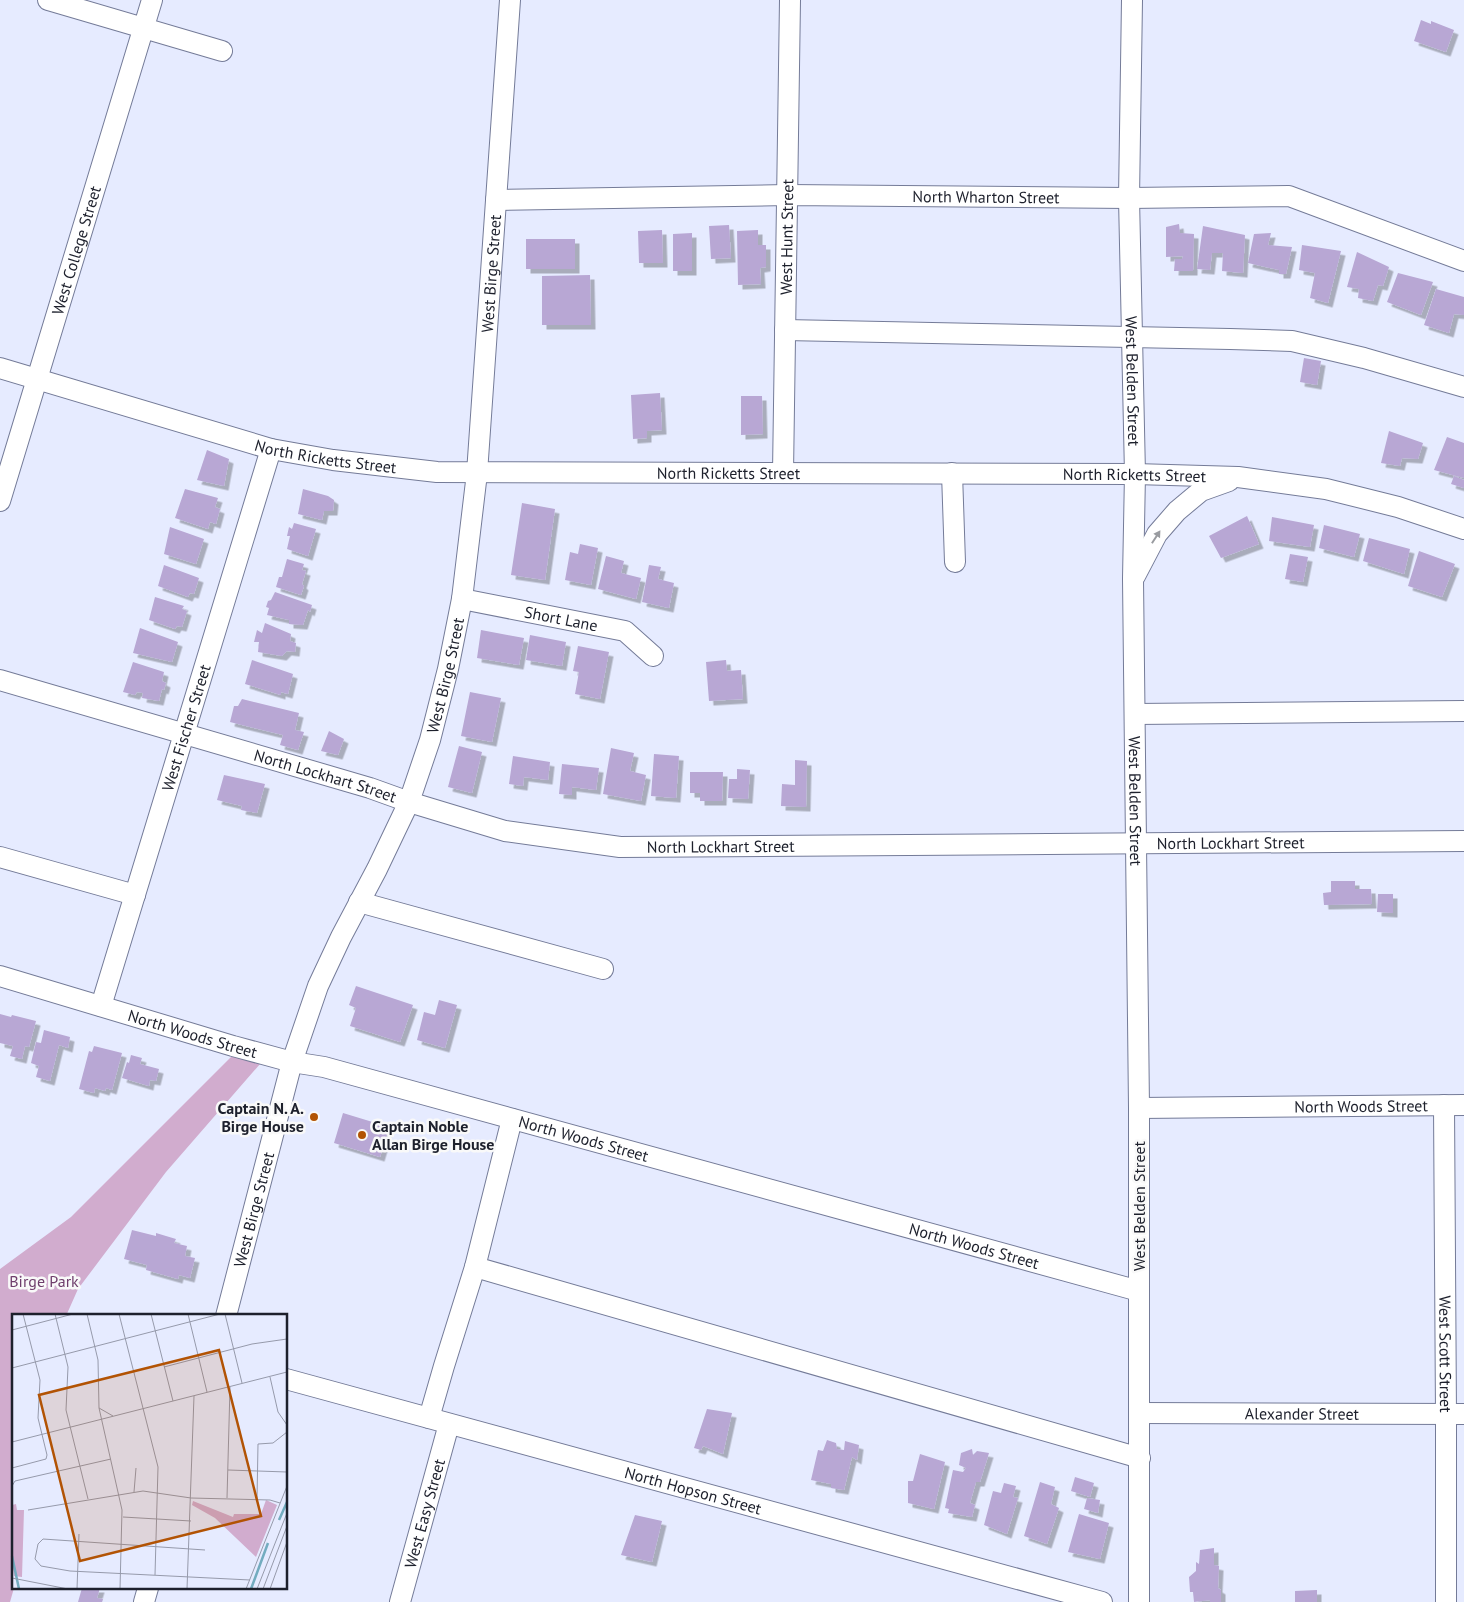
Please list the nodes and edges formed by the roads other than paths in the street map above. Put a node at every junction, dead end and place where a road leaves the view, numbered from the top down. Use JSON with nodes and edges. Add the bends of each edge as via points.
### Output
{"nodes":[{"id":1,"x":48,"y":0,"type":"edge"},
{"id":2,"x":152,"y":0,"type":"edge"},
{"id":3,"x":510,"y":0,"type":"edge"},
{"id":4,"x":790,"y":0,"type":"edge"},
{"id":5,"x":1132,"y":0,"type":"edge"},
{"id":6,"x":144,"y":28,"type":"junction"},
{"id":7,"x":222,"y":51,"type":"dead end"},
{"id":8,"x":787,"y":195,"type":"junction"},
{"id":9,"x":1129,"y":198,"type":"junction"},
{"id":10,"x":496,"y":200,"type":"junction"},
{"id":11,"x":1464,"y":261,"type":"edge"},
{"id":12,"x":785,"y":330,"type":"junction"},
{"id":13,"x":1132,"y":337,"type":"junction"},
{"id":14,"x":0,"y":368,"type":"edge"},
{"id":15,"x":36,"y":379,"type":"junction"},
{"id":16,"x":1464,"y":387,"type":"edge"},
{"id":17,"x":271,"y":448,"type":"junction"},
{"id":18,"x":783,"y":473,"type":"junction"},
{"id":19,"x":477,"y":474,"type":"junction"},
{"id":20,"x":952,"y":474,"type":"junction"},
{"id":21,"x":1134,"y":474,"type":"junction"},
{"id":22,"x":1238,"y":477,"type":"junction"},
{"id":23,"x":0,"y":501,"type":"edge"},
{"id":24,"x":1464,"y":529,"type":"edge"},
{"id":25,"x":954,"y":562,"type":"dead end"},
{"id":26,"x":1132,"y":580,"type":"junction"},
{"id":27,"x":462,"y":599,"type":"junction"},
{"id":28,"x":653,"y":656,"type":"dead end"},
{"id":29,"x":0,"y":680,"type":"edge"},
{"id":30,"x":1464,"y":711,"type":"edge"},
{"id":31,"x":1134,"y":714,"type":"junction"},
{"id":32,"x":185,"y":734,"type":"junction"},
{"id":33,"x":409,"y":802,"type":"junction"},
{"id":34,"x":1464,"y":841,"type":"edge"},
{"id":35,"x":1136,"y":842,"type":"junction"},
{"id":36,"x":0,"y":857,"type":"edge"},
{"id":37,"x":135,"y":895,"type":"junction"},
{"id":38,"x":359,"y":902,"type":"junction"},
{"id":39,"x":602,"y":969,"type":"dead end"},
{"id":40,"x":0,"y":976,"type":"edge"},
{"id":41,"x":101,"y":1006,"type":"junction"},
{"id":42,"x":292,"y":1062,"type":"junction"},
{"id":43,"x":1454,"y":1105,"type":"edge"},
{"id":44,"x":1140,"y":1108,"type":"junction"},
{"id":45,"x":512,"y":1118,"type":"junction"},
{"id":46,"x":475,"y":1267,"type":"junction"},
{"id":47,"x":1139,"y":1291,"type":"junction"},
{"id":48,"x":227,"y":1314,"type":"edge"},
{"id":49,"x":288,"y":1380,"type":"edge"},
{"id":50,"x":1140,"y":1413,"type":"junction"},
{"id":51,"x":1455,"y":1414,"type":"edge"},
{"id":52,"x":429,"y":1418,"type":"junction"},
{"id":53,"x":449,"y":1424,"type":"junction"},
{"id":54,"x":1140,"y":1458,"type":"junction"},
{"id":55,"x":400,"y":1602,"type":"edge"},
{"id":56,"x":1102,"y":1602,"type":"edge"},
{"id":57,"x":1139,"y":1602,"type":"edge"},
{"id":58,"x":1446,"y":1602,"type":"edge"}],
"edges":[{"from":1,"to":6,"type":"street"},
{"from":2,"to":6,"type":"street","name":"West College Street"},
{"from":3,"to":10,"type":"street","name":"West Birge Street"},
{"from":4,"to":8,"type":"street","name":"West Hunt Street"},
{"from":5,"to":9,"type":"street","name":"West Belden Street"},
{"from":6,"to":7,"type":"street"},
{"from":6,"to":15,"type":"street","name":"West College Street"},
{"from":8,"to":9,"type":"street","name":"North Wharton Street"},
{"from":8,"to":10,"type":"street","name":"North Wharton Street"},
{"from":8,"to":12,"type":"street","name":"West Hunt Street"},
{"from":9,"to":11,"type":"street","name":"North Wharton Street","via":[[1289,196]]},
{"from":9,"to":13,"type":"street","name":"West Belden Street"},
{"from":10,"to":19,"type":"street","name":"West Birge Street"},
{"from":12,"to":13,"type":"street"},
{"from":12,"to":18,"type":"street","name":"West Hunt Street"},
{"from":13,"to":16,"type":"street","via":[[1292,342],[1364,358]]},
{"from":13,"to":21,"type":"street","name":"West Belden Street"},
{"from":14,"to":15,"type":"street","name":"North Ricketts Street"},
{"from":15,"to":17,"type":"street","name":"North Ricketts Street"},
{"from":15,"to":23,"type":"street","name":"West College Street"},
{"from":17,"to":19,"type":"street","name":"North Ricketts Street","via":[[332,460]]},
{"from":17,"to":32,"type":"street","name":"West Fischer Street"},
{"from":18,"to":19,"type":"street","name":"North Ricketts Street"},
{"from":18,"to":20,"type":"street","name":"North Ricketts Street"},
{"from":19,"to":27,"type":"street","name":"West Birge Street"},
{"from":20,"to":21,"type":"street","name":"North Ricketts Street"},
{"from":20,"to":25,"type":"street"},
{"from":21,"to":22,"type":"street","name":"North Ricketts Street"},
{"from":21,"to":26,"type":"street","name":"West Belden Street"},
{"from":22,"to":24,"type":"street","name":"North Ricketts Street","via":[[1326,489],[1398,507]]},
{"from":26,"to":22,"type":"street","one_way":true,"via":[[1157,534],[1177,511],[1201,492]]},
{"from":26,"to":31,"type":"street","name":"West Belden Street"},
{"from":27,"to":28,"type":"street","name":"Short Lane","via":[[625,631]]},
{"from":27,"to":33,"type":"street","name":"West Birge Street","via":[[430,740]]},
{"from":29,"to":32,"type":"street","name":"North Lockhart Street"},
{"from":30,"to":31,"type":"street"},
{"from":31,"to":35,"type":"street","name":"West Belden Street"},
{"from":32,"to":33,"type":"street","name":"North Lockhart Street"},
{"from":32,"to":37,"type":"street","name":"West Fischer Street"},
{"from":33,"to":35,"type":"street","name":"North Lockhart Street","via":[[505,831],[620,847]]},
{"from":33,"to":38,"type":"street","name":"West Birge Street"},
{"from":34,"to":35,"type":"street","name":"North Lockhart Street"},
{"from":35,"to":44,"type":"street","name":"West Belden Street"},
{"from":36,"to":37,"type":"street"},
{"from":37,"to":41,"type":"street","name":"West Fischer Street"},
{"from":38,"to":39,"type":"street"},
{"from":38,"to":42,"type":"street","name":"West Birge Street","via":[[318,986]]},
{"from":40,"to":41,"type":"street","name":"North Woods Street"},
{"from":41,"to":42,"type":"street","name":"North Woods Street"},
{"from":42,"to":45,"type":"street","name":"North Woods Street","via":[[324,1067]]},
{"from":42,"to":48,"type":"street","name":"West Birge Street"},
{"from":43,"to":44,"type":"street","name":"North Woods Street"},
{"from":43,"to":51,"type":"street","name":"West Scott Street"},
{"from":44,"to":47,"type":"street","name":"West Belden Street"},
{"from":45,"to":46,"type":"street"},
{"from":45,"to":47,"type":"street","name":"North Woods Street"},
{"from":46,"to":52,"type":"street"},
{"from":46,"to":54,"type":"street"},
{"from":47,"to":50,"type":"street","name":"West Belden Street"},
{"from":49,"to":52,"type":"street","name":"North Hopson Street"},
{"from":50,"to":51,"type":"street","name":"Alexander Street"},
{"from":50,"to":54,"type":"street","name":"West Belden Street"},
{"from":51,"to":58,"type":"street","name":"West Scott Street"},
{"from":52,"to":53,"type":"street","name":"North Hopson Street"},
{"from":53,"to":55,"type":"street","name":"West Easy Street"},
{"from":53,"to":56,"type":"street","name":"North Hopson Street"},
{"from":54,"to":57,"type":"street","name":"West Belden Street"}]}
